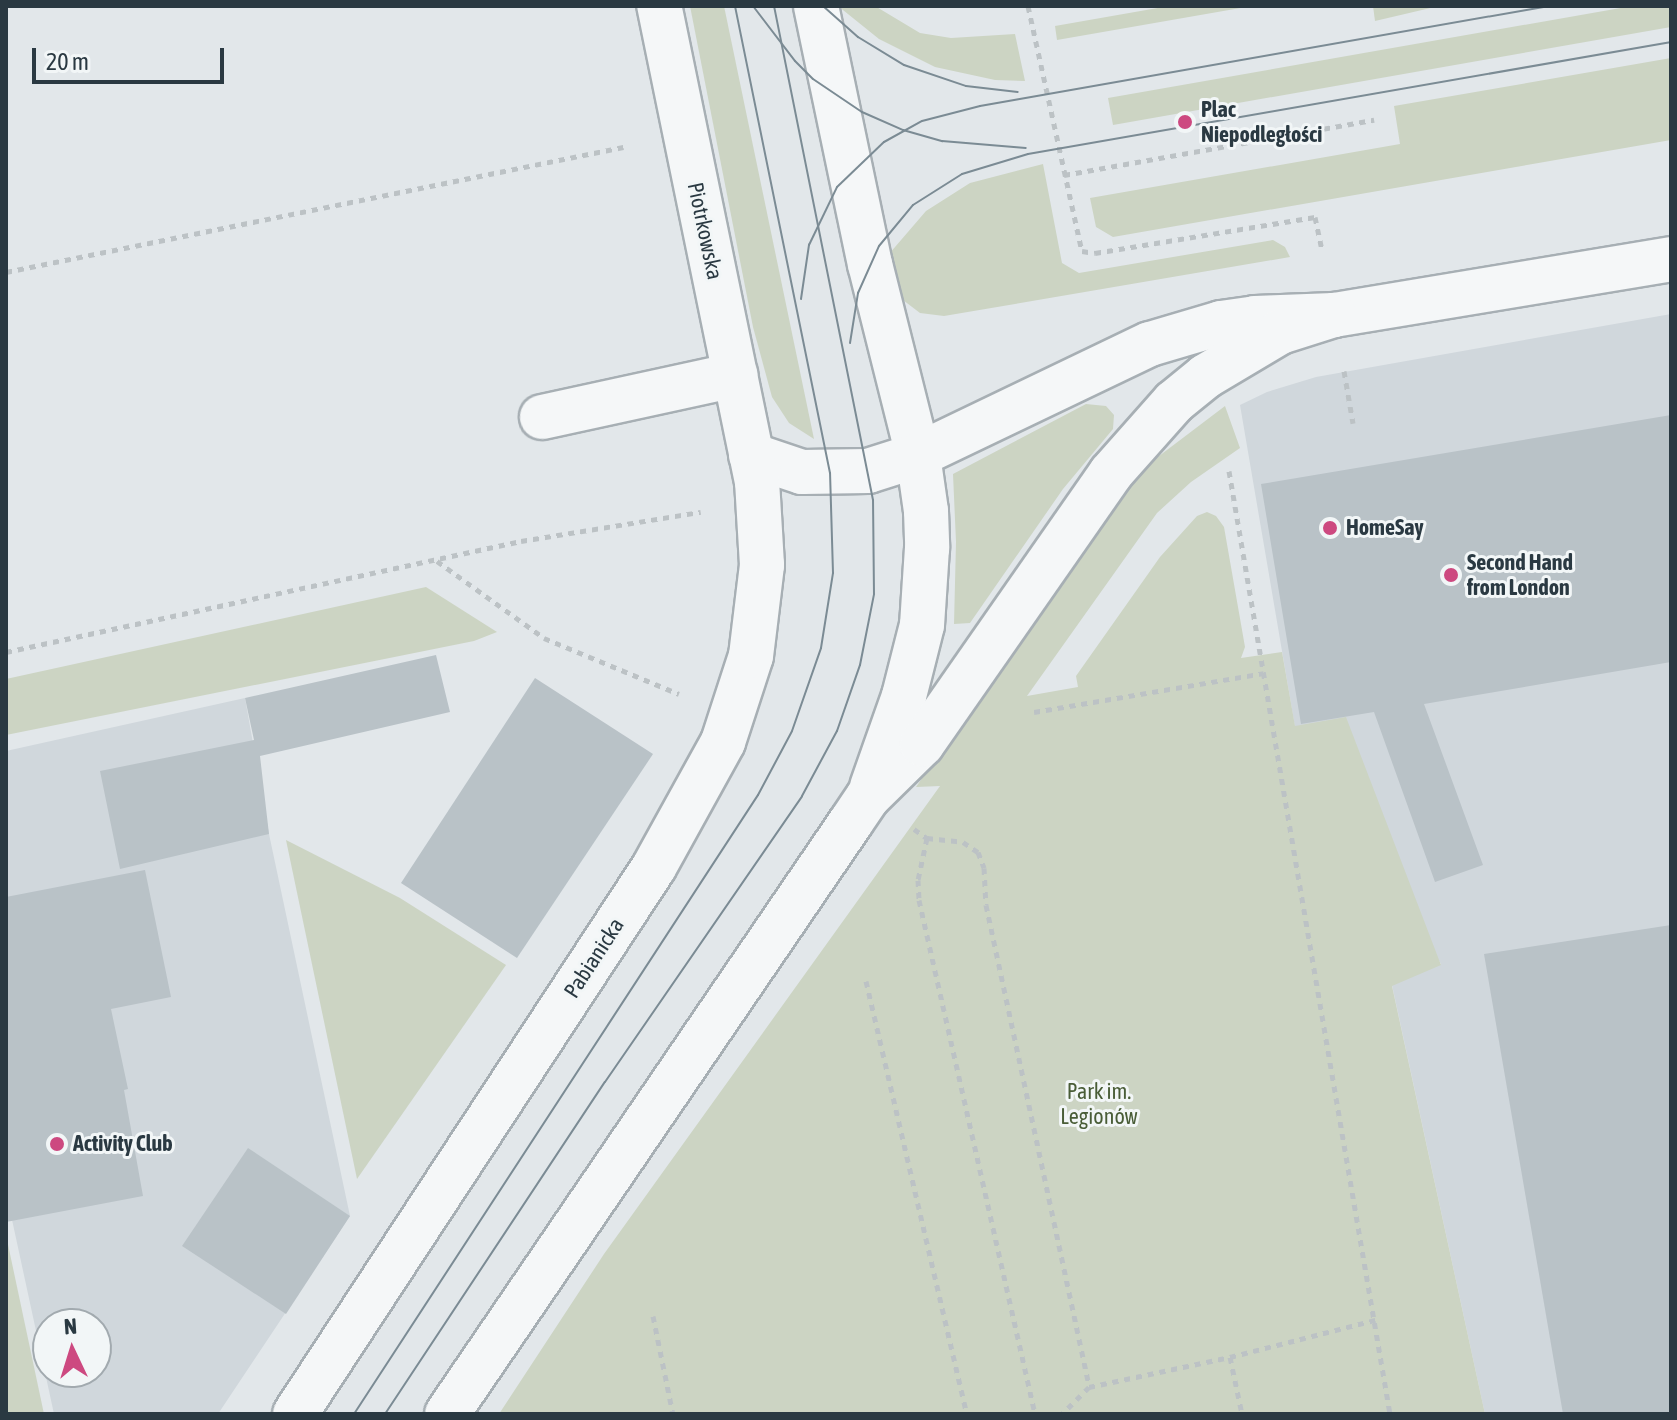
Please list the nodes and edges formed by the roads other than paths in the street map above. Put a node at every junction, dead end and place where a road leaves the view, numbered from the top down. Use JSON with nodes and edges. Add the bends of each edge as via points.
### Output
{"nodes":[{"id":1,"x":659,"y":6,"type":"edge"},
{"id":2,"x":816,"y":6,"type":"edge"},
{"id":3,"x":1671,"y":259,"type":"edge"},
{"id":4,"x":1334,"y":315,"type":"junction"},
{"id":5,"x":735,"y":375,"type":"junction"},
{"id":6,"x":542,"y":417,"type":"dead end"},
{"id":7,"x":751,"y":455,"type":"junction"},
{"id":8,"x":918,"y":455,"type":"junction"},
{"id":9,"x":868,"y":797,"type":"junction"},
{"id":10,"x":295,"y":1414,"type":"edge"},
{"id":11,"x":447,"y":1414,"type":"edge"}],
"edges":[{"from":1,"to":5,"type":"street","name":"Piotrkowska"},
{"from":2,"to":8,"type":"street","via":[[870,264]]},
{"from":3,"to":4,"type":"street"},
{"from":4,"to":8,"type":"street","via":[[1221,323],[1150,344]]},
{"from":4,"to":9,"type":"street","via":[[1259,342],[1174,402],[1111,473],[922,744]]},
{"from":5,"to":6,"type":"street"},
{"from":5,"to":7,"type":"street","name":"Piotrkowska"},
{"from":7,"to":8,"type":"street","via":[[802,472],[830,473],[868,471]]},
{"from":7,"to":10,"type":"street","name":"Pabianicka","via":[[761,523],[760,606],[740,696],[723,742],[654,867]]},
{"from":8,"to":9,"type":"street","via":[[927,548],[922,625],[904,696]]},
{"from":9,"to":11,"type":"street"}]}
